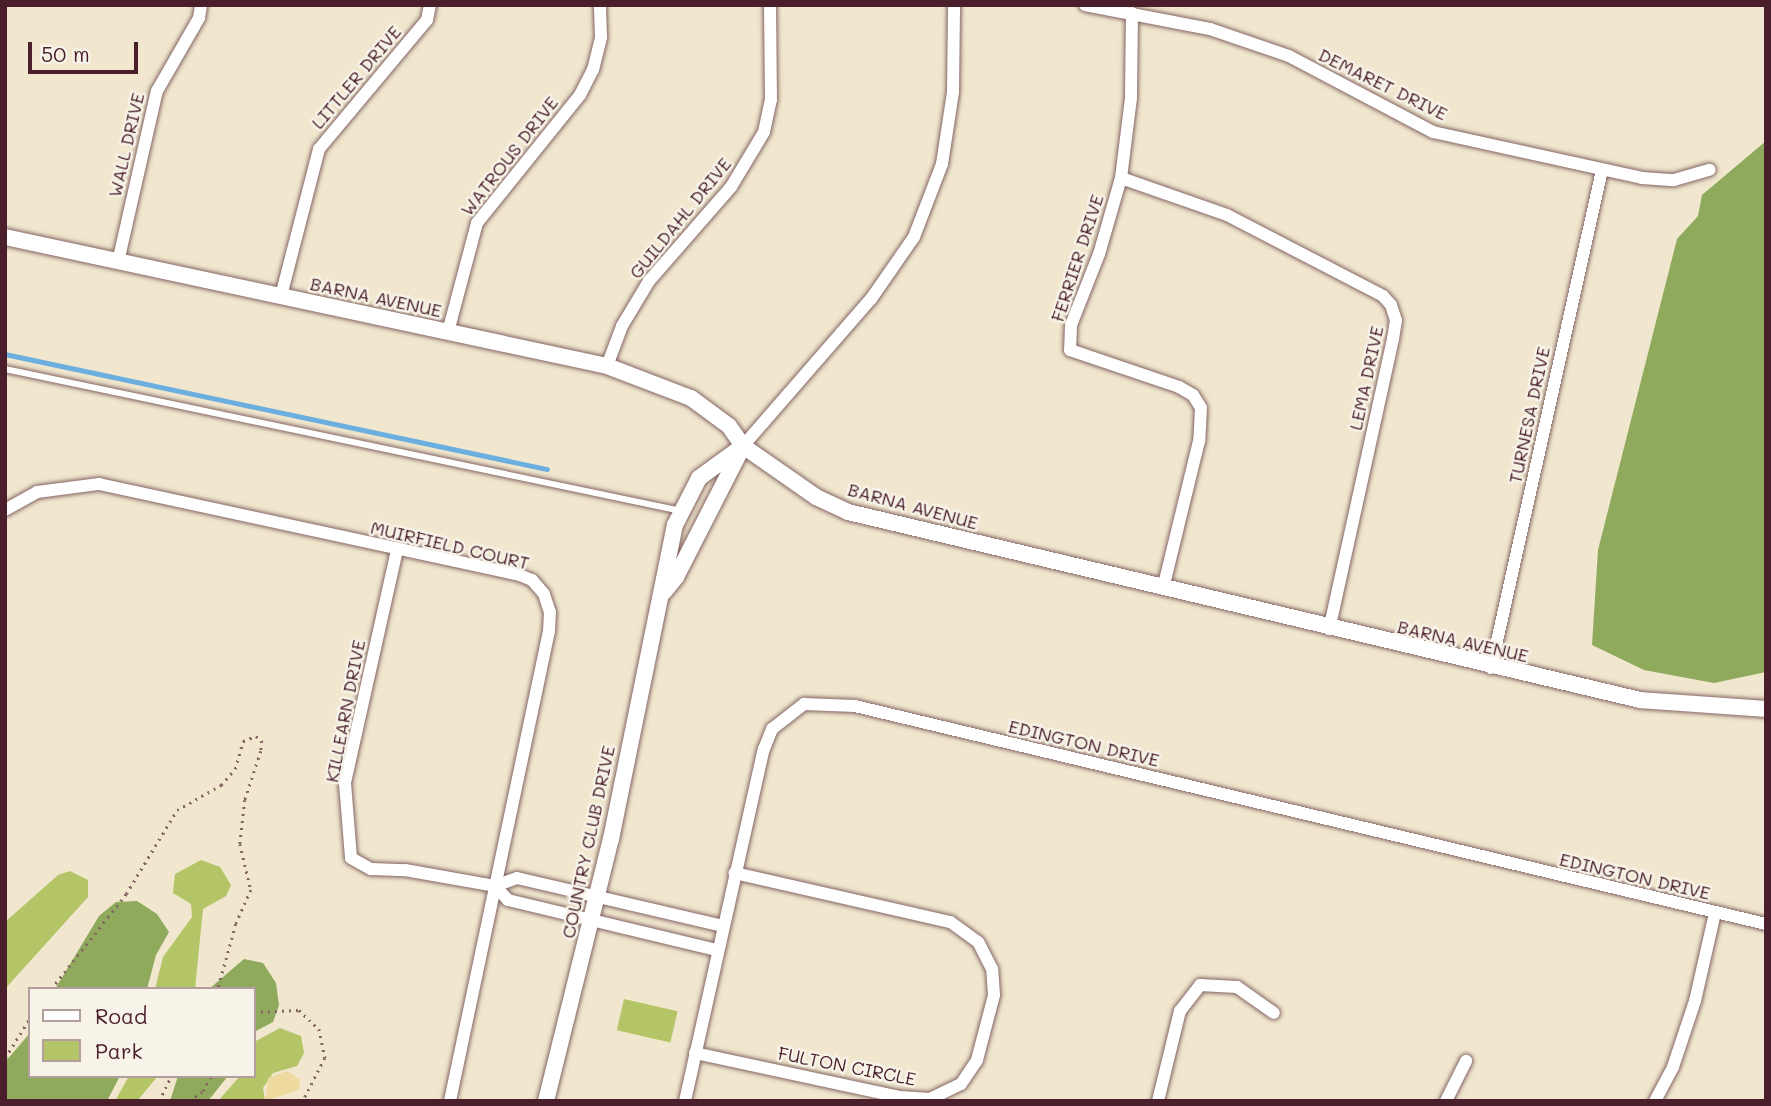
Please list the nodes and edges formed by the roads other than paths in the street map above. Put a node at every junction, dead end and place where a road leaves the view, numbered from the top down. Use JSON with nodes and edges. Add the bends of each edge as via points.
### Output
{"nodes":[{"id":1,"x":201,"y":5,"type":"edge"},
{"id":2,"x":430,"y":5,"type":"edge"},
{"id":3,"x":600,"y":5,"type":"edge"},
{"id":4,"x":770,"y":5,"type":"edge"},
{"id":5,"x":954,"y":5,"type":"edge"},
{"id":6,"x":1085,"y":5,"type":"edge"},
{"id":7,"x":1132,"y":13,"type":"junction"},
{"id":8,"x":1602,"y":170,"type":"junction"},
{"id":9,"x":1710,"y":170,"type":"dead end"},
{"id":10,"x":1121,"y":178,"type":"junction"},
{"id":11,"x":5,"y":237,"type":"edge"},
{"id":12,"x":118,"y":262,"type":"junction"},
{"id":13,"x":281,"y":296,"type":"junction"},
{"id":14,"x":447,"y":332,"type":"junction"},
{"id":15,"x":607,"y":366,"type":"junction"},
{"id":16,"x":5,"y":369,"type":"edge"},
{"id":17,"x":743,"y":446,"type":"junction"},
{"id":18,"x":5,"y":510,"type":"edge"},
{"id":19,"x":682,"y":511,"type":"junction"},
{"id":20,"x":397,"y":550,"type":"junction"},
{"id":21,"x":1163,"y":589,"type":"junction"},
{"id":22,"x":664,"y":592,"type":"junction"},
{"id":23,"x":1329,"y":629,"type":"junction"},
{"id":24,"x":1491,"y":668,"type":"junction"},
{"id":25,"x":1766,"y":709,"type":"edge"},
{"id":26,"x":735,"y":873,"type":"junction"},
{"id":27,"x":495,"y":886,"type":"junction"},
{"id":28,"x":590,"y":895,"type":"junction"},
{"id":29,"x":1715,"y":913,"type":"junction"},
{"id":30,"x":674,"y":915,"type":"junction"},
{"id":31,"x":592,"y":920,"type":"junction"},
{"id":32,"x":1766,"y":924,"type":"edge"},
{"id":33,"x":723,"y":926,"type":"junction"},
{"id":34,"x":668,"y":938,"type":"junction"},
{"id":35,"x":717,"y":950,"type":"junction"},
{"id":36,"x":1274,"y":1013,"type":"dead end"},
{"id":37,"x":695,"y":1053,"type":"junction"},
{"id":38,"x":1466,"y":1061,"type":"dead end"},
{"id":39,"x":450,"y":1101,"type":"edge"},
{"id":40,"x":546,"y":1101,"type":"edge"},
{"id":41,"x":685,"y":1101,"type":"edge"},
{"id":42,"x":1158,"y":1101,"type":"edge"},
{"id":43,"x":1446,"y":1101,"type":"edge"},
{"id":44,"x":1655,"y":1101,"type":"edge"}],
"edges":[{"from":1,"to":12,"type":"street","name":"WALL DRIVE","via":[[199,18],[156,91]]},
{"from":2,"to":13,"type":"street","name":"LITTLER DRIVE","via":[[427,20],[319,149]]},
{"from":3,"to":14,"type":"street","name":"WATROUS DRIVE","via":[[601,37],[593,70],[580,95],[477,223]]},
{"from":4,"to":15,"type":"street","name":"GUILDAHL DRIVE","via":[[771,100],[764,132],[731,187],[649,281],[622,326]]},
{"from":5,"to":17,"type":"street","name":"COUNTRY CLUB DRIVE","via":[[953,92],[942,164],[914,237],[871,299]]},
{"from":6,"to":7,"type":"street","name":"DEMARET DRIVE"},
{"from":7,"to":8,"type":"street","name":"DEMARET DRIVE","via":[[1210,29],[1289,56],[1433,132]]},
{"from":7,"to":10,"type":"street","name":"FERRIER DRIVE","via":[[1131,98]]},
{"from":8,"to":9,"type":"street","name":"DEMARET DRIVE","via":[[1674,180]]},
{"from":8,"to":24,"type":"street","name":"TURNESA DRIVE"},
{"from":10,"to":21,"type":"street","name":"FERRIER DRIVE","via":[[1071,325],[1070,350],[1179,387],[1193,395],[1201,408],[1199,441]]},
{"from":10,"to":23,"type":"street","name":"LEMA DRIVE","via":[[1227,215],[1383,296],[1391,305],[1396,320],[1393,339]]},
{"from":11,"to":12,"type":"street","name":"BARNA AVENUE"},
{"from":12,"to":13,"type":"street","name":"BARNA AVENUE"},
{"from":13,"to":14,"type":"street","name":"BARNA AVENUE"},
{"from":14,"to":15,"type":"street","name":"BARNA AVENUE"},
{"from":15,"to":17,"type":"street","name":"BARNA AVENUE","via":[[691,398],[729,426]]},
{"from":16,"to":19,"type":"lane"},
{"from":17,"to":19,"type":"street","name":"COUNTRY CLUB DRIVE","via":[[699,478]]},
{"from":17,"to":21,"type":"street","name":"BARNA AVENUE","via":[[816,497],[848,512]]},
{"from":17,"to":22,"type":"street","name":"COUNTRY CLUB DRIVE","via":[[688,556]]},
{"from":18,"to":20,"type":"street","name":"MUIRFIELD COURT","via":[[37,492],[99,484]]},
{"from":19,"to":22,"type":"street","name":"COUNTRY CLUB DRIVE"},
{"from":20,"to":27,"type":"street","name":"MUIRFIELD COURT","via":[[532,580],[544,594],[550,612]]},
{"from":20,"to":27,"type":"street","name":"KILLEARN DRIVE","via":[[345,783],[348,849],[357,864],[371,869],[405,870]]},
{"from":21,"to":23,"type":"street","name":"BARNA AVENUE"},
{"from":22,"to":28,"type":"street","name":"COUNTRY CLUB DRIVE"},
{"from":23,"to":24,"type":"street","name":"BARNA AVENUE"},
{"from":24,"to":25,"type":"street","name":"BARNA AVENUE","via":[[1640,700]]},
{"from":26,"to":29,"type":"street","name":"EDINGTON DRIVE","via":[[772,729],[804,704],[824,702]]},
{"from":26,"to":33,"type":"street","name":"EDINGTON DRIVE"},
{"from":26,"to":37,"type":"street","name":"FULTON CIRCLE","via":[[950,922],[978,942],[992,969],[994,995],[977,1060],[961,1084],[930,1099],[900,1097]]},
{"from":27,"to":28,"type":"street","name":"KILLEARN DRIVE","via":[[517,878]]},
{"from":27,"to":31,"type":"street","name":"KILLEARN DRIVE","via":[[508,900]]},
{"from":27,"to":39,"type":"street","name":"MUIRFIELD COURT"},
{"from":28,"to":30,"type":"street","name":"KILLEARN DRIVE"},
{"from":28,"to":31,"type":"street","name":"COUNTRY CLUB DRIVE"},
{"from":29,"to":32,"type":"street","name":"EDINGTON DRIVE"},
{"from":29,"to":44,"type":"street","via":[[1695,1001],[1673,1066]]},
{"from":30,"to":33,"type":"street","name":"KILLEARN DRIVE"},
{"from":30,"to":34,"type":"street"},
{"from":31,"to":34,"type":"street","name":"KILLEARN DRIVE"},
{"from":31,"to":40,"type":"street","name":"COUNTRY CLUB DRIVE"},
{"from":33,"to":35,"type":"street","name":"EDINGTON DRIVE"},
{"from":34,"to":35,"type":"street","name":"KILLEARN DRIVE"},
{"from":35,"to":37,"type":"street","name":"EDINGTON DRIVE"},
{"from":36,"to":42,"type":"street","via":[[1237,987],[1200,985],[1180,1011]]},
{"from":37,"to":41,"type":"street","name":"EDINGTON DRIVE"},
{"from":38,"to":43,"type":"street"}]}
